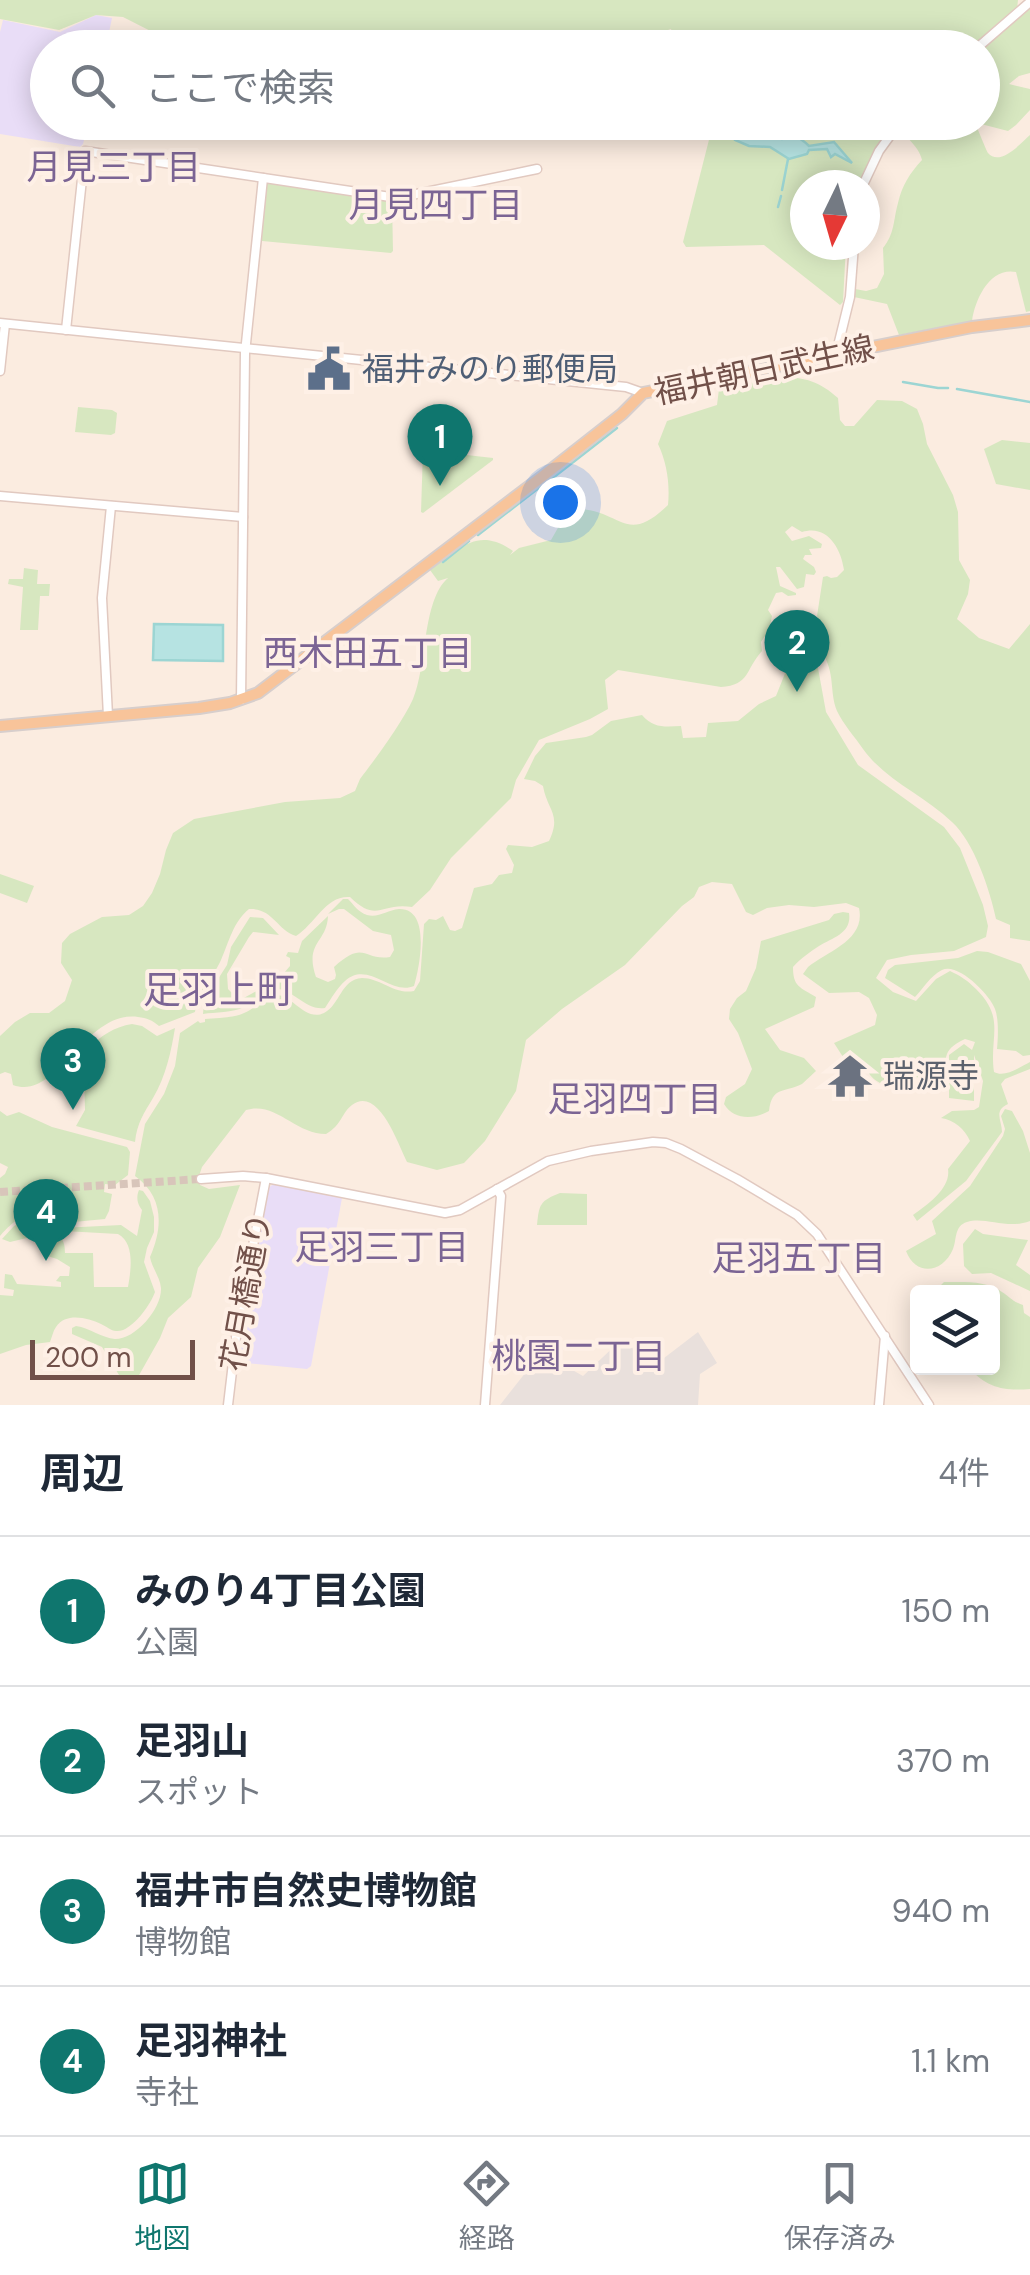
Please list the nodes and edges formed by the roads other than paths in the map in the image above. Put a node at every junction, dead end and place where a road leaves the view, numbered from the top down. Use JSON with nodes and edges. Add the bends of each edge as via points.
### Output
{"nodes":[{"id":1,"x":1030,"y":2,"type":"edge"},
{"id":2,"x":998,"y":30,"type":"edge"},
{"id":3,"x":887,"y":140,"type":"edge"},
{"id":4,"x":537,"y":169,"type":"dead end"},
{"id":5,"x":870,"y":170,"type":"edge"},
{"id":6,"x":263,"y":178,"type":"junction"},
{"id":7,"x":853,"y":260,"type":"edge"},
{"id":8,"x":1030,"y":320,"type":"edge"},
{"id":9,"x":2,"y":324,"type":"edge"},
{"id":10,"x":66,"y":330,"type":"junction"},
{"id":11,"x":245,"y":348,"type":"junction"},
{"id":12,"x":836,"y":354,"type":"junction"},
{"id":13,"x":0,"y":371,"type":"edge"},
{"id":14,"x":643,"y":393,"type":"junction"},
{"id":15,"x":0,"y":496,"type":"edge"},
{"id":16,"x":111,"y":506,"type":"junction"},
{"id":17,"x":243,"y":517,"type":"junction"},
{"id":18,"x":241,"y":700,"type":"junction"},
{"id":19,"x":108,"y":716,"type":"junction"},
{"id":20,"x":0,"y":726,"type":"edge"},
{"id":21,"x":266,"y":1178,"type":"junction"},
{"id":22,"x":201,"y":1179,"type":"tunnel mouth"},
{"id":23,"x":497,"y":1189,"type":"junction"},
{"id":24,"x":885,"y":1336,"type":"junction"},
{"id":25,"x":228,"y":1405,"type":"edge"},
{"id":26,"x":485,"y":1405,"type":"edge"},
{"id":27,"x":879,"y":1405,"type":"edge"},
{"id":28,"x":929,"y":1405,"type":"edge"}],
"edges":[{"from":1,"to":2,"type":"street"},
{"from":3,"to":5,"type":"street"},
{"from":4,"to":6,"type":"street","via":[[400,198]]},
{"from":6,"to":10,"type":"street","via":[[86,150]]},
{"from":6,"to":11,"type":"street"},
{"from":7,"to":12,"type":"street"},
{"from":8,"to":12,"type":"main road","name":"福井朝日武生線"},
{"from":9,"to":10,"type":"street"},
{"from":9,"to":13,"type":"street"},
{"from":10,"to":11,"type":"street"},
{"from":11,"to":14,"type":"street"},
{"from":11,"to":17,"type":"street"},
{"from":12,"to":14,"type":"main road","name":"福井朝日武生線"},
{"from":14,"to":18,"type":"main road","name":"福井朝日武生線","via":[[465,537]]},
{"from":15,"to":16,"type":"street"},
{"from":16,"to":17,"type":"street"},
{"from":16,"to":19,"type":"street","via":[[102,598]]},
{"from":17,"to":18,"type":"street"},
{"from":18,"to":19,"type":"main road","name":"福井朝日武生線"},
{"from":19,"to":20,"type":"main road","name":"福井朝日武生線"},
{"from":21,"to":22,"type":"street"},
{"from":21,"to":23,"type":"street","via":[[445,1213]]},
{"from":21,"to":25,"type":"street","name":"花月橋通り"},
{"from":23,"to":24,"type":"street","via":[[562,1156],[653,1142],[674,1146],[804,1221]]},
{"from":23,"to":26,"type":"street"},
{"from":24,"to":27,"type":"street"},
{"from":24,"to":28,"type":"street"}]}
